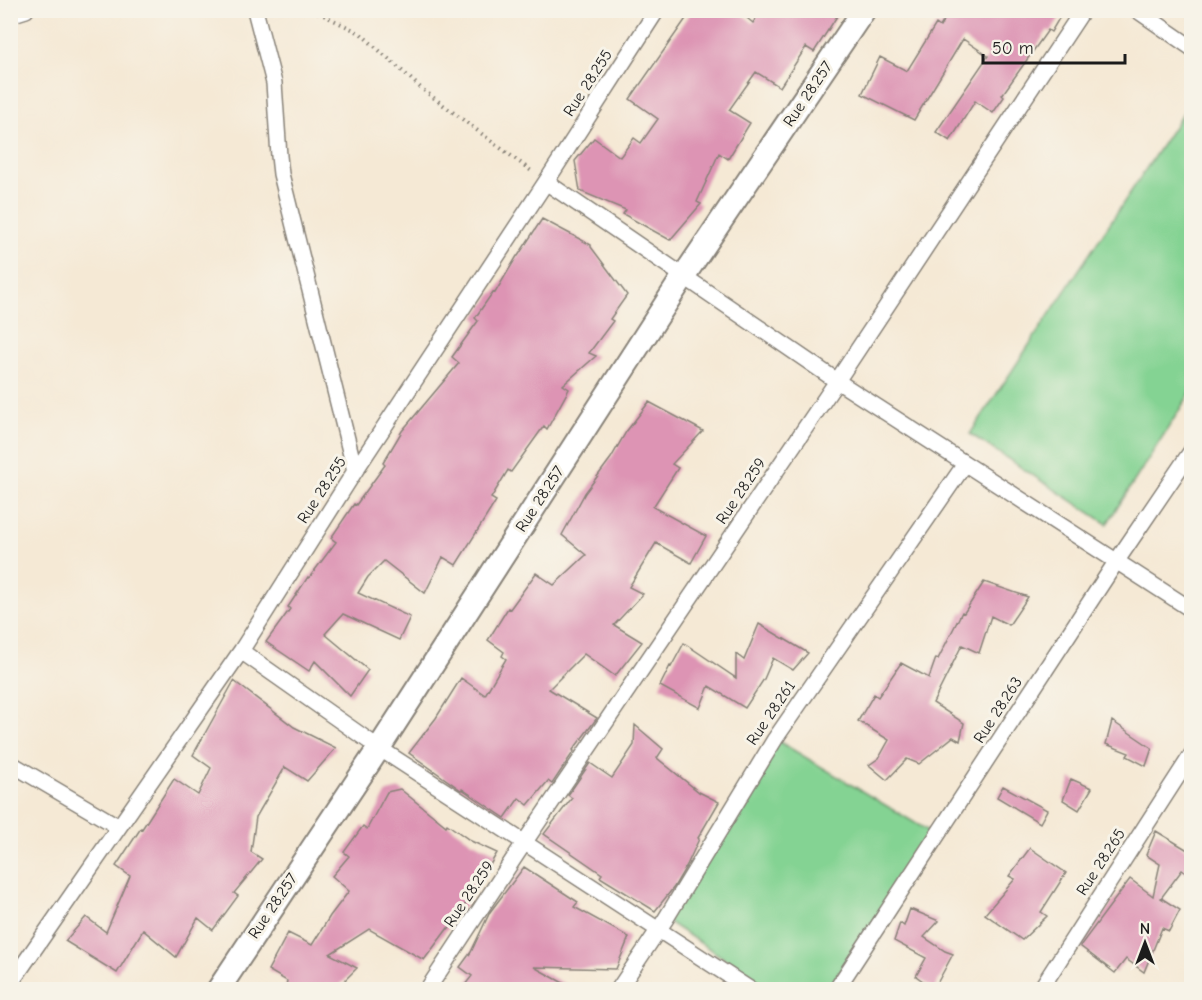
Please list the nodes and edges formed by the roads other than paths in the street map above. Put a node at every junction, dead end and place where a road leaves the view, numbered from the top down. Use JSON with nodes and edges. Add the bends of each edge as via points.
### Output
{"nodes":[{"id":1,"x":26,"y":10,"type":"edge"},
{"id":2,"x":255,"y":10,"type":"edge"},
{"id":3,"x":657,"y":10,"type":"edge"},
{"id":4,"x":864,"y":10,"type":"edge"},
{"id":5,"x":1083,"y":10,"type":"edge"},
{"id":6,"x":1137,"y":10,"type":"edge"},
{"id":7,"x":10,"y":15,"type":"edge"},
{"id":8,"x":1191,"y":48,"type":"edge"},
{"id":9,"x":546,"y":182,"type":"junction"},
{"id":10,"x":683,"y":277,"type":"junction"},
{"id":11,"x":837,"y":381,"type":"junction"},
{"id":12,"x":1191,"y":450,"type":"edge"},
{"id":13,"x":964,"y":464,"type":"junction"},
{"id":14,"x":356,"y":471,"type":"junction"},
{"id":15,"x":1116,"y":562,"type":"junction"},
{"id":16,"x":1191,"y":610,"type":"edge"},
{"id":17,"x":241,"y":651,"type":"junction"},
{"id":18,"x":379,"y":748,"type":"junction"},
{"id":19,"x":1191,"y":754,"type":"edge"},
{"id":20,"x":10,"y":762,"type":"edge"},
{"id":21,"x":119,"y":827,"type":"junction"},
{"id":22,"x":524,"y":843,"type":"junction"},
{"id":23,"x":658,"y":930,"type":"junction"},
{"id":24,"x":10,"y":984,"type":"edge"},
{"id":25,"x":218,"y":990,"type":"edge"},
{"id":26,"x":427,"y":990,"type":"edge"},
{"id":27,"x":618,"y":990,"type":"edge"},
{"id":28,"x":751,"y":990,"type":"edge"},
{"id":29,"x":836,"y":990,"type":"edge"},
{"id":30,"x":1040,"y":990,"type":"edge"}],
"edges":[{"from":1,"to":7,"type":"street"},
{"from":2,"to":14,"type":"street","via":[[274,83],[281,174]]},
{"from":3,"to":9,"type":"street","name":"Rue 28.255"},
{"from":4,"to":10,"type":"street","name":"Rue 28.257"},
{"from":5,"to":11,"type":"street","name":"Rue 28.259"},
{"from":6,"to":8,"type":"street"},
{"from":9,"to":10,"type":"street"},
{"from":9,"to":14,"type":"street","name":"Rue 28.255"},
{"from":10,"to":11,"type":"street"},
{"from":10,"to":18,"type":"street","name":"Rue 28.257"},
{"from":11,"to":13,"type":"street"},
{"from":11,"to":22,"type":"street","name":"Rue 28.259"},
{"from":12,"to":15,"type":"street","name":"Rue 28.263"},
{"from":13,"to":15,"type":"street"},
{"from":13,"to":23,"type":"street","name":"Rue 28.261","via":[[774,739]]},
{"from":14,"to":17,"type":"street","name":"Rue 28.255"},
{"from":15,"to":16,"type":"street"},
{"from":15,"to":29,"type":"street","name":"Rue 28.263"},
{"from":17,"to":18,"type":"street"},
{"from":17,"to":21,"type":"street","name":"Rue 28.255"},
{"from":18,"to":22,"type":"street"},
{"from":18,"to":25,"type":"street","name":"Rue 28.257"},
{"from":19,"to":30,"type":"street","name":"Rue 28.265"},
{"from":20,"to":21,"type":"street"},
{"from":21,"to":24,"type":"street","name":"Rue 28.255"},
{"from":22,"to":23,"type":"street"},
{"from":22,"to":26,"type":"street","name":"Rue 28.259"},
{"from":23,"to":27,"type":"street","name":"Rue 28.261"},
{"from":23,"to":28,"type":"street"}]}
